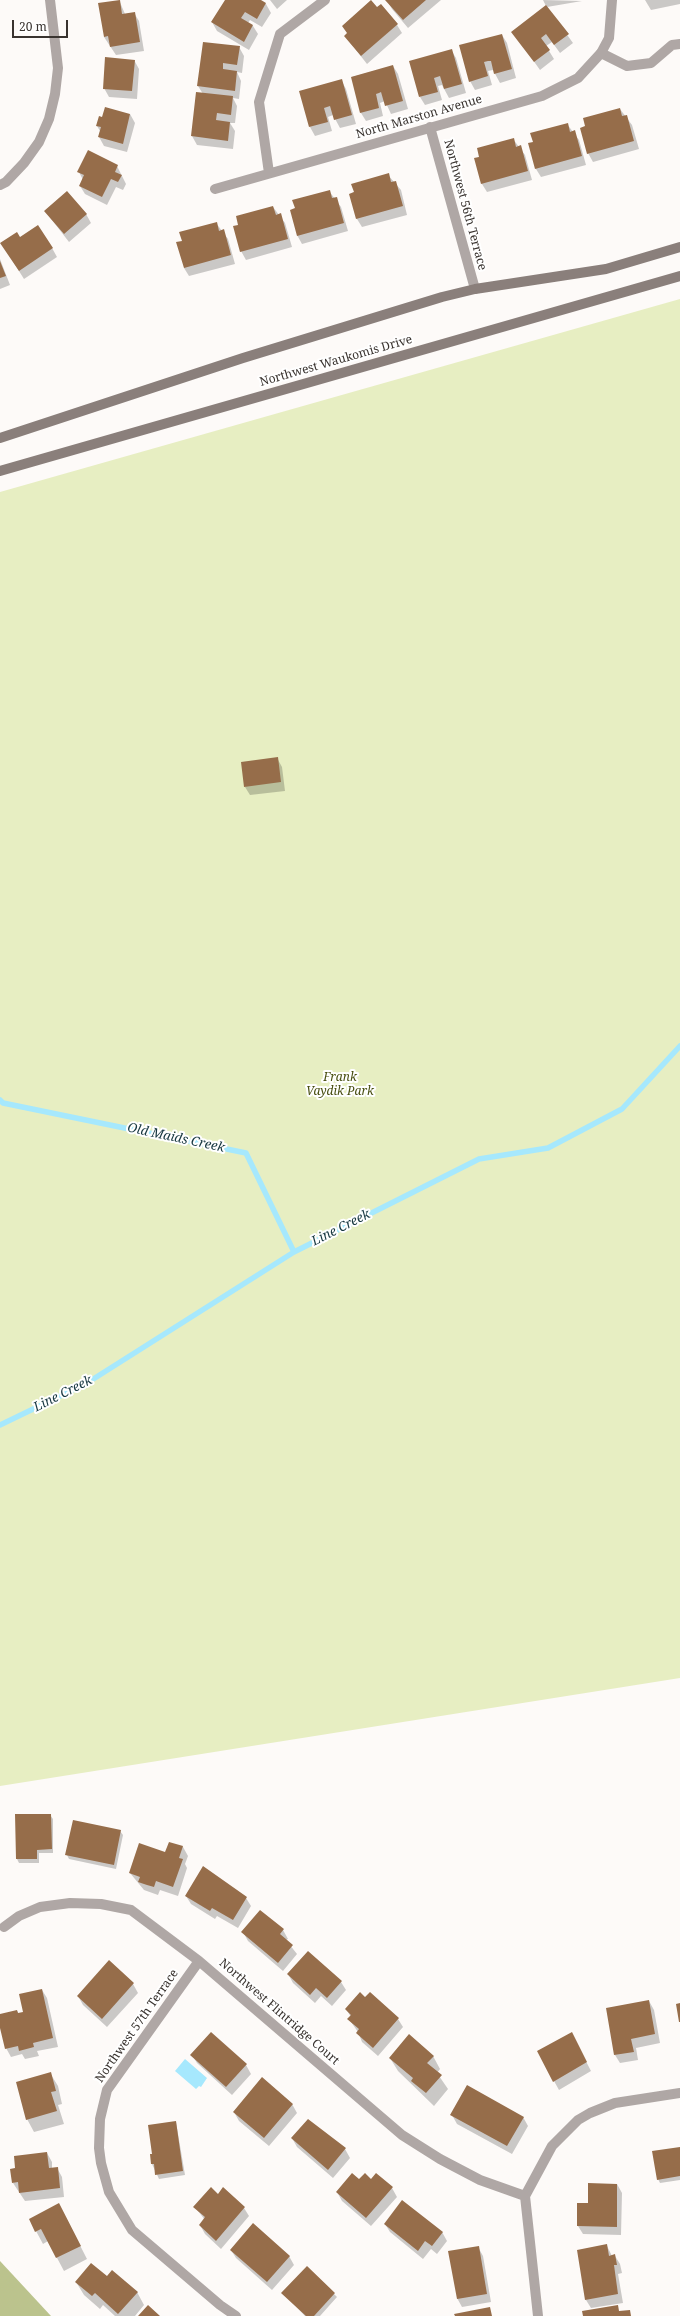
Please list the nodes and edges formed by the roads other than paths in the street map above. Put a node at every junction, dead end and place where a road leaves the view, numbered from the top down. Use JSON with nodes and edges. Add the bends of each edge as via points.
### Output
{"nodes":[{"id":1,"x":50,"y":0,"type":"edge"},
{"id":2,"x":325,"y":0,"type":"edge"},
{"id":3,"x":612,"y":0,"type":"edge"},
{"id":4,"x":680,"y":44,"type":"edge"},
{"id":5,"x":601,"y":53,"type":"junction"},
{"id":6,"x":430,"y":127,"type":"junction"},
{"id":7,"x":269,"y":173,"type":"junction"},
{"id":8,"x":0,"y":185,"type":"edge"},
{"id":9,"x":214,"y":189,"type":"dead end"},
{"id":10,"x":680,"y":247,"type":"edge"},
{"id":11,"x":680,"y":276,"type":"edge"},
{"id":12,"x":475,"y":289,"type":"junction"},
{"id":13,"x":0,"y":438,"type":"edge"},
{"id":14,"x":0,"y":471,"type":"edge"},
{"id":15,"x":4,"y":1927,"type":"dead end"},
{"id":16,"x":199,"y":1961,"type":"junction"},
{"id":17,"x":680,"y":2093,"type":"edge"},
{"id":18,"x":525,"y":2196,"type":"junction"},
{"id":19,"x":236,"y":2316,"type":"edge"},
{"id":20,"x":538,"y":2316,"type":"edge"}],
"edges":[{"from":1,"to":8,"type":"street","via":[[58,68],[56,94],[39,142],[24,163]]},
{"from":2,"to":7,"type":"street","via":[[280,34],[259,102]]},
{"from":3,"to":5,"type":"street","name":"North Marston Avenue","via":[[609,38]]},
{"from":4,"to":5,"type":"street","via":[[672,45],[652,63],[627,66]]},
{"from":5,"to":6,"type":"street","name":"North Marston Avenue","via":[[578,78],[542,96]]},
{"from":6,"to":7,"type":"street","name":"North Marston Avenue"},
{"from":6,"to":12,"type":"street","name":"Northwest 56th Terrace"},
{"from":7,"to":9,"type":"street","name":"North Marston Avenue"},
{"from":10,"to":12,"type":"main road","via":[[606,269]]},
{"from":11,"to":14,"type":"main road","name":"Northwest Waukomis Drive"},
{"from":12,"to":13,"type":"main road","via":[[243,358]]},
{"from":15,"to":16,"type":"street","name":"Northwest Flintridge Court","via":[[19,1916],[40,1907],[70,1903],[116,1906],[131,1910]]},
{"from":16,"to":18,"type":"street","name":"Northwest Flintridge Court","via":[[402,2135],[467,2173]]},
{"from":16,"to":19,"type":"street","name":"Northwest 57th Terrace","via":[[107,2090],[100,2119],[99,2148],[109,2192],[132,2230]]},
{"from":17,"to":18,"type":"street","via":[[615,2103],[578,2120],[552,2146]]},
{"from":18,"to":20,"type":"street"}]}
